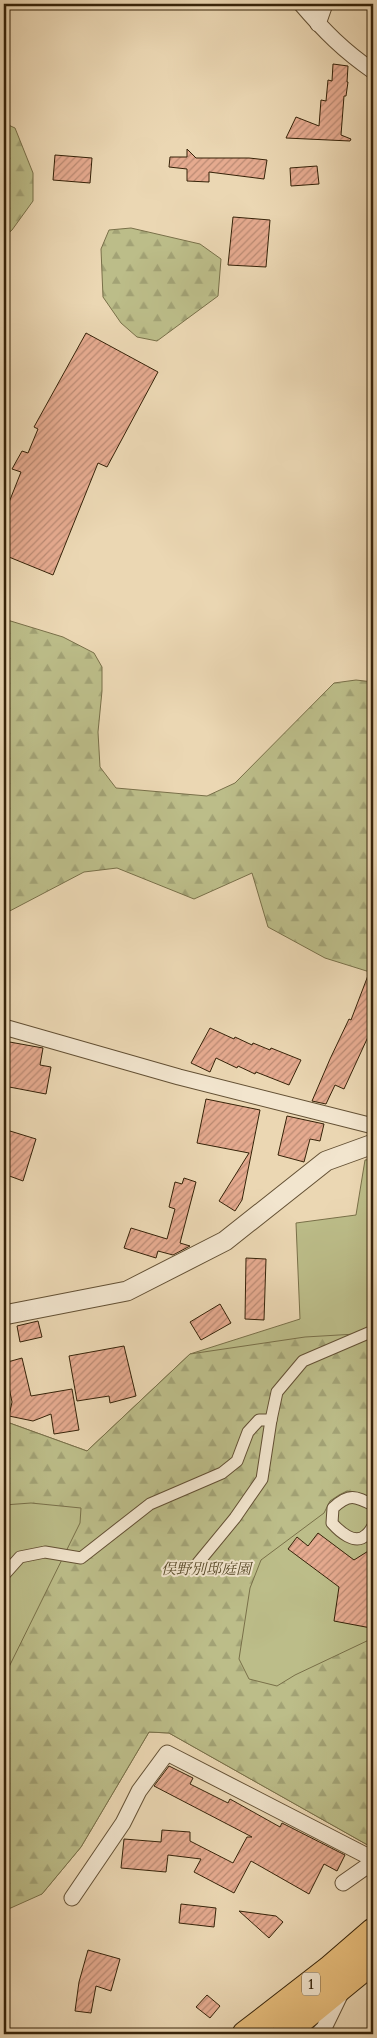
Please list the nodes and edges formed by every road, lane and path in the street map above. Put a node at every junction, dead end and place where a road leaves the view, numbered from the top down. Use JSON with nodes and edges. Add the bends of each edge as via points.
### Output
{"nodes":[{"id":1,"x":300,"y":4,"type":"edge"},
{"id":2,"x":325,"y":4,"type":"edge"},
{"id":3,"x":318,"y":24,"type":"junction"},
{"id":4,"x":373,"y":71,"type":"edge"},
{"id":5,"x":4,"y":1027,"type":"edge"},
{"id":6,"x":373,"y":1126,"type":"edge"},
{"id":7,"x":373,"y":1144,"type":"edge"},
{"id":8,"x":4,"y":1315,"type":"edge"},
{"id":9,"x":373,"y":1331,"type":"edge"},
{"id":10,"x":271,"y":1420,"type":"junction"},
{"id":11,"x":373,"y":1505,"type":"edge"},
{"id":12,"x":373,"y":1526,"type":"edge"},
{"id":13,"x":192,"y":1569,"type":"dead end"},
{"id":14,"x":4,"y":1575,"type":"edge"},
{"id":15,"x":373,"y":1860,"type":"edge"},
{"id":16,"x":343,"y":1883,"type":"dead end"},
{"id":17,"x":72,"y":1898,"type":"dead end"},
{"id":18,"x":373,"y":1931,"type":"edge"},
{"id":19,"x":373,"y":1961,"type":"edge"},
{"id":20,"x":346,"y":1983,"type":"junction"},
{"id":21,"x":245,"y":2034,"type":"edge"},
{"id":22,"x":284,"y":2034,"type":"edge"},
{"id":23,"x":318,"y":2034,"type":"edge"}],
"edges":[{"from":1,"to":3,"type":"street"},
{"from":2,"to":3,"type":"street"},
{"from":3,"to":4,"type":"street","via":[[348,54]]},
{"from":5,"to":6,"type":"street","via":[[180,1077]]},
{"from":7,"to":8,"type":"street","via":[[326,1161],[225,1241],[127,1291]]},
{"from":9,"to":10,"type":"street","via":[[303,1361],[277,1392]]},
{"from":10,"to":13,"type":"street","via":[[262,1479],[235,1518]]},
{"from":10,"to":14,"type":"street","via":[[259,1420],[248,1432],[237,1461],[222,1473],[150,1504],[82,1558],[44,1552],[20,1557]]},
{"from":11,"to":12,"type":"street","via":[[355,1496],[342,1500],[333,1508],[332,1523],[342,1534],[359,1538],[365,1537]]},
{"from":15,"to":16,"type":"street"},
{"from":15,"to":17,"type":"street","via":[[167,1753],[139,1791],[124,1824]]},
{"from":18,"to":21,"type":"highway","number":"1"},
{"from":19,"to":20,"type":"highway","number":"1"},
{"from":20,"to":22,"type":"highway","number":"1"},
{"from":20,"to":23,"type":"street"}]}
